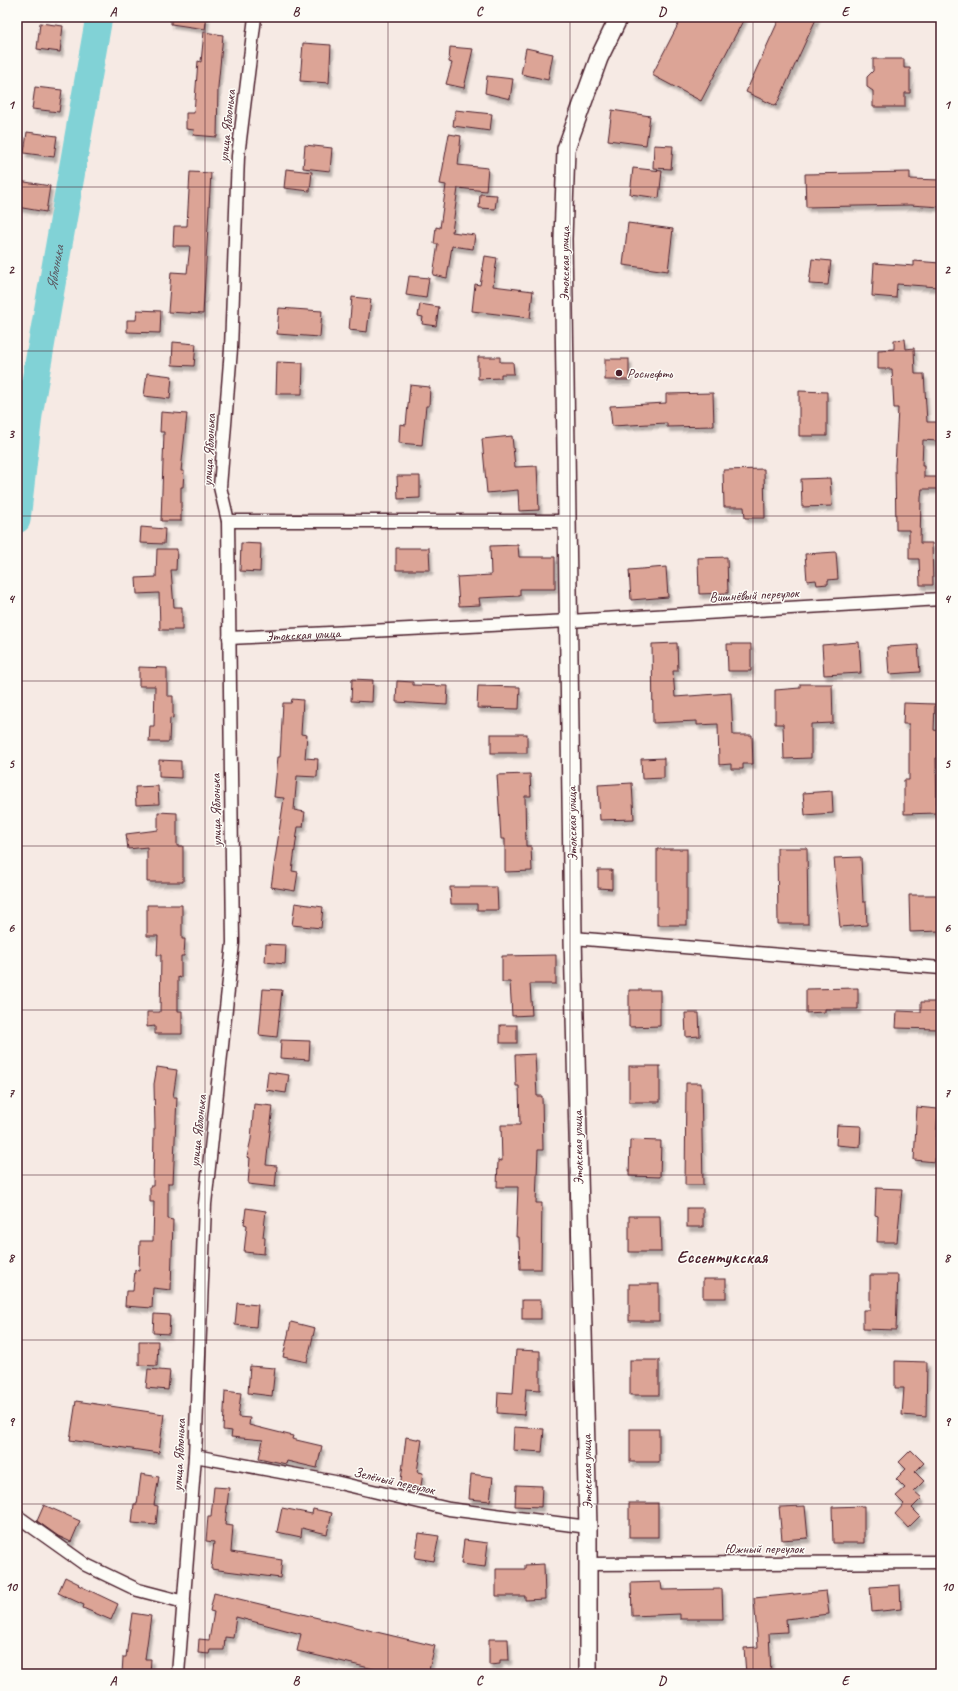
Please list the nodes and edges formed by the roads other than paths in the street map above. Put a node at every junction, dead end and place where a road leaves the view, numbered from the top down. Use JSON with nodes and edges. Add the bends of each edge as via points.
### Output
{"nodes":[{"id":1,"x":255,"y":17,"type":"edge"},
{"id":2,"x":619,"y":17,"type":"edge"},
{"id":3,"x":228,"y":521,"type":"junction"},
{"id":4,"x":568,"y":521,"type":"junction"},
{"id":5,"x":941,"y":599,"type":"edge"},
{"id":6,"x":569,"y":621,"type":"junction"},
{"id":7,"x":229,"y":638,"type":"junction"},
{"id":8,"x":573,"y":938,"type":"junction"},
{"id":9,"x":941,"y":968,"type":"edge"},
{"id":10,"x":195,"y":1456,"type":"junction"},
{"id":11,"x":17,"y":1516,"type":"edge"},
{"id":12,"x":588,"y":1526,"type":"junction"},
{"id":13,"x":941,"y":1562,"type":"edge"},
{"id":14,"x":588,"y":1564,"type":"junction"},
{"id":15,"x":184,"y":1602,"type":"junction"},
{"id":16,"x":178,"y":1674,"type":"edge"},
{"id":17,"x":588,"y":1674,"type":"edge"}],
"edges":[{"from":1,"to":3,"type":"street","name":"улица Яблонька","via":[[238,156],[231,348],[220,487]]},
{"from":2,"to":4,"type":"main road","name":"Этокская улица","via":[[600,58],[566,148],[563,239]]},
{"from":3,"to":4,"type":"street"},
{"from":3,"to":7,"type":"street","name":"улица Яблонька"},
{"from":4,"to":6,"type":"main road","name":"Этокская улица"},
{"from":5,"to":6,"type":"street","name":"Вишнёвый переулок"},
{"from":6,"to":7,"type":"street","name":"Этокская улица"},
{"from":6,"to":8,"type":"main road","name":"Этокская улица"},
{"from":7,"to":10,"type":"street","name":"улица Яблонька","via":[[233,943],[205,1204]]},
{"from":8,"to":9,"type":"street"},
{"from":8,"to":12,"type":"main road","name":"Этокская улица"},
{"from":10,"to":12,"type":"street","name":"Зелёный переулок","via":[[335,1482],[449,1509]]},
{"from":10,"to":15,"type":"street","name":"улица Яблонька"},
{"from":11,"to":15,"type":"street","via":[[86,1565],[138,1590]]},
{"from":12,"to":14,"type":"main road","name":"Этокская улица"},
{"from":13,"to":14,"type":"street","name":"Южный переулок"},
{"from":14,"to":17,"type":"main road","name":"Этокская улица"},
{"from":15,"to":16,"type":"street","name":"улица Яблонька"}]}
